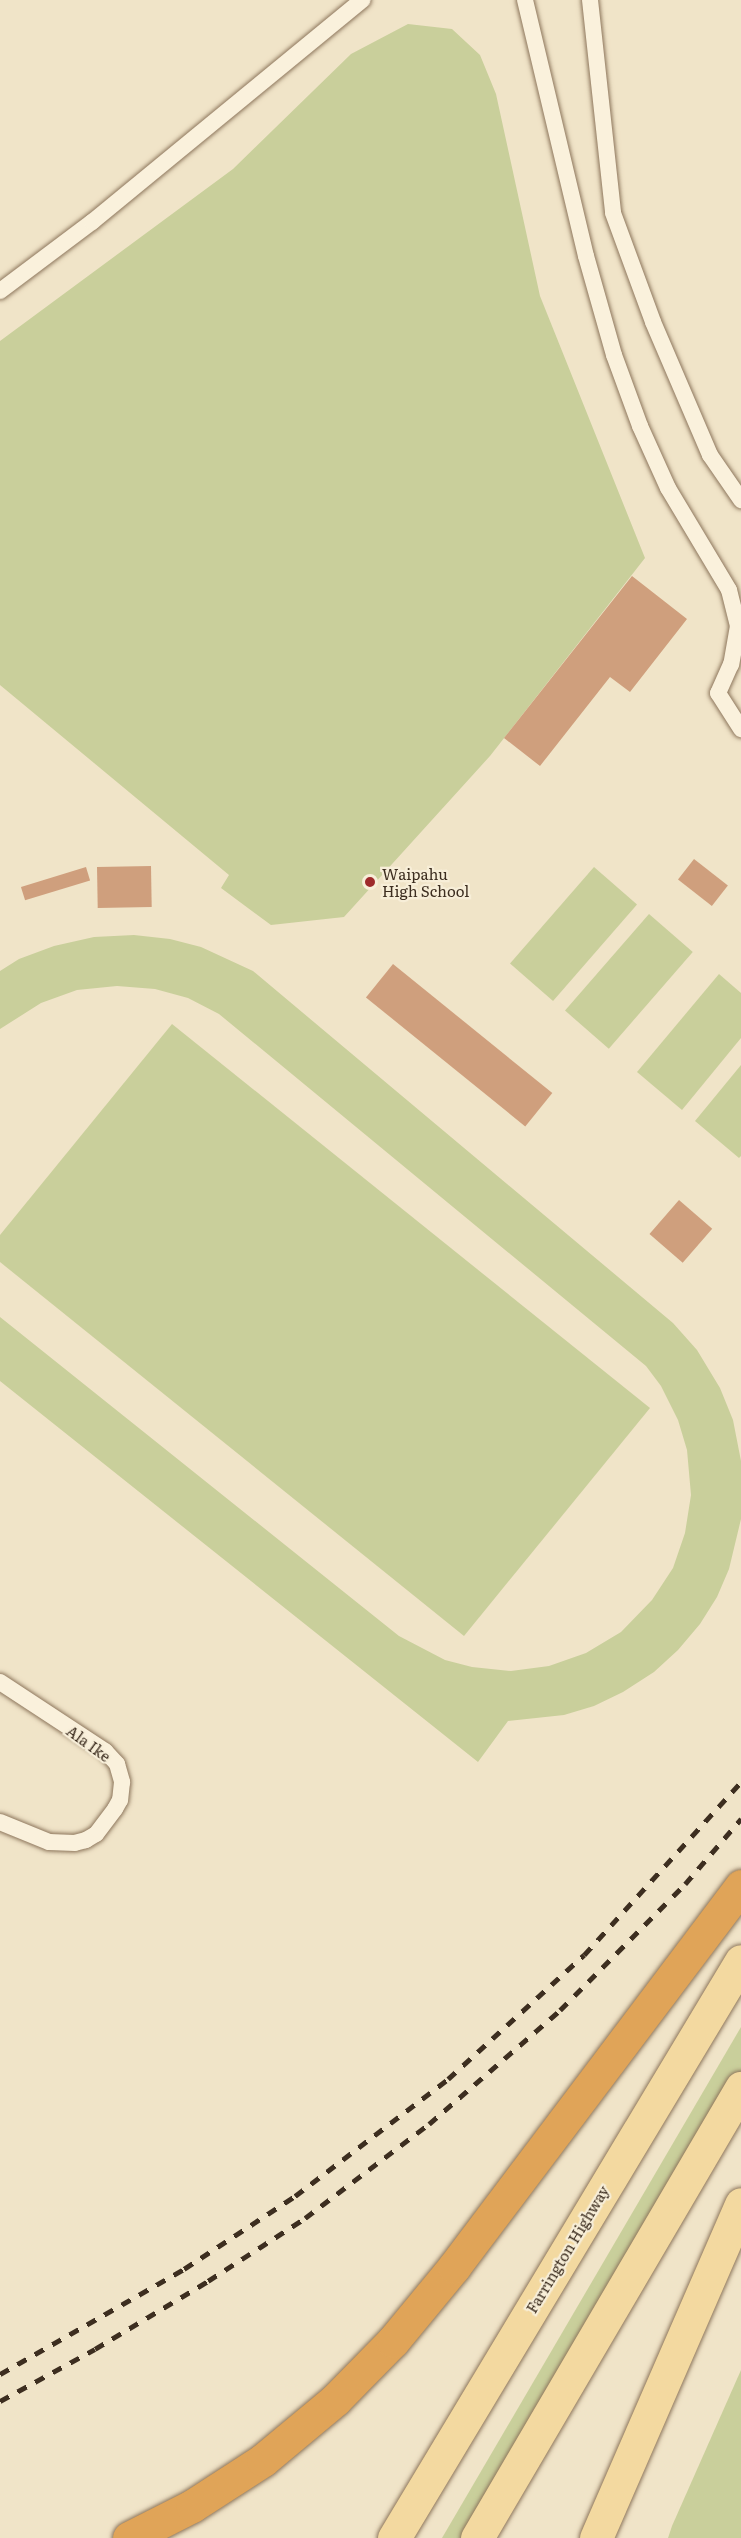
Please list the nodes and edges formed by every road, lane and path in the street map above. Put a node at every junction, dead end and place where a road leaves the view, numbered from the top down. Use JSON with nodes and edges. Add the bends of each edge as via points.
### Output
{"nodes":[{"id":1,"x":362,"y":0,"type":"edge"},
{"id":2,"x":525,"y":0,"type":"edge"},
{"id":3,"x":590,"y":0,"type":"edge"},
{"id":4,"x":0,"y":291,"type":"edge"},
{"id":5,"x":741,"y":500,"type":"edge"},
{"id":6,"x":741,"y":729,"type":"edge"},
{"id":7,"x":0,"y":1682,"type":"edge"},
{"id":8,"x":0,"y":1822,"type":"edge"},
{"id":9,"x":741,"y":1886,"type":"edge"},
{"id":10,"x":741,"y":1961,"type":"edge"},
{"id":11,"x":741,"y":2088,"type":"edge"},
{"id":12,"x":741,"y":2204,"type":"edge"},
{"id":13,"x":129,"y":2538,"type":"edge"},
{"id":14,"x":394,"y":2538,"type":"edge"},
{"id":15,"x":477,"y":2538,"type":"edge"},
{"id":16,"x":596,"y":2538,"type":"edge"}],
"edges":[{"from":1,"to":4,"type":"lane","via":[[92,222]]},
{"from":2,"to":6,"type":"lane","via":[[614,356],[668,488],[729,590],[738,626],[731,663],[718,693]]},
{"from":3,"to":5,"type":"lane","via":[[613,213],[653,322],[710,455]]},
{"from":7,"to":8,"type":"lane","name":"Ala Ike","via":[[105,1751],[117,1764],[122,1782],[115,1809],[96,1834],[86,1840],[49,1842]]},
{"from":9,"to":13,"type":"highway","via":[[454,2267],[393,2341],[335,2400],[263,2460],[192,2506]]},
{"from":10,"to":14,"type":"main road","name":"Farrington Highway"},
{"from":11,"to":15,"type":"main road"},
{"from":12,"to":16,"type":"main road"}]}
